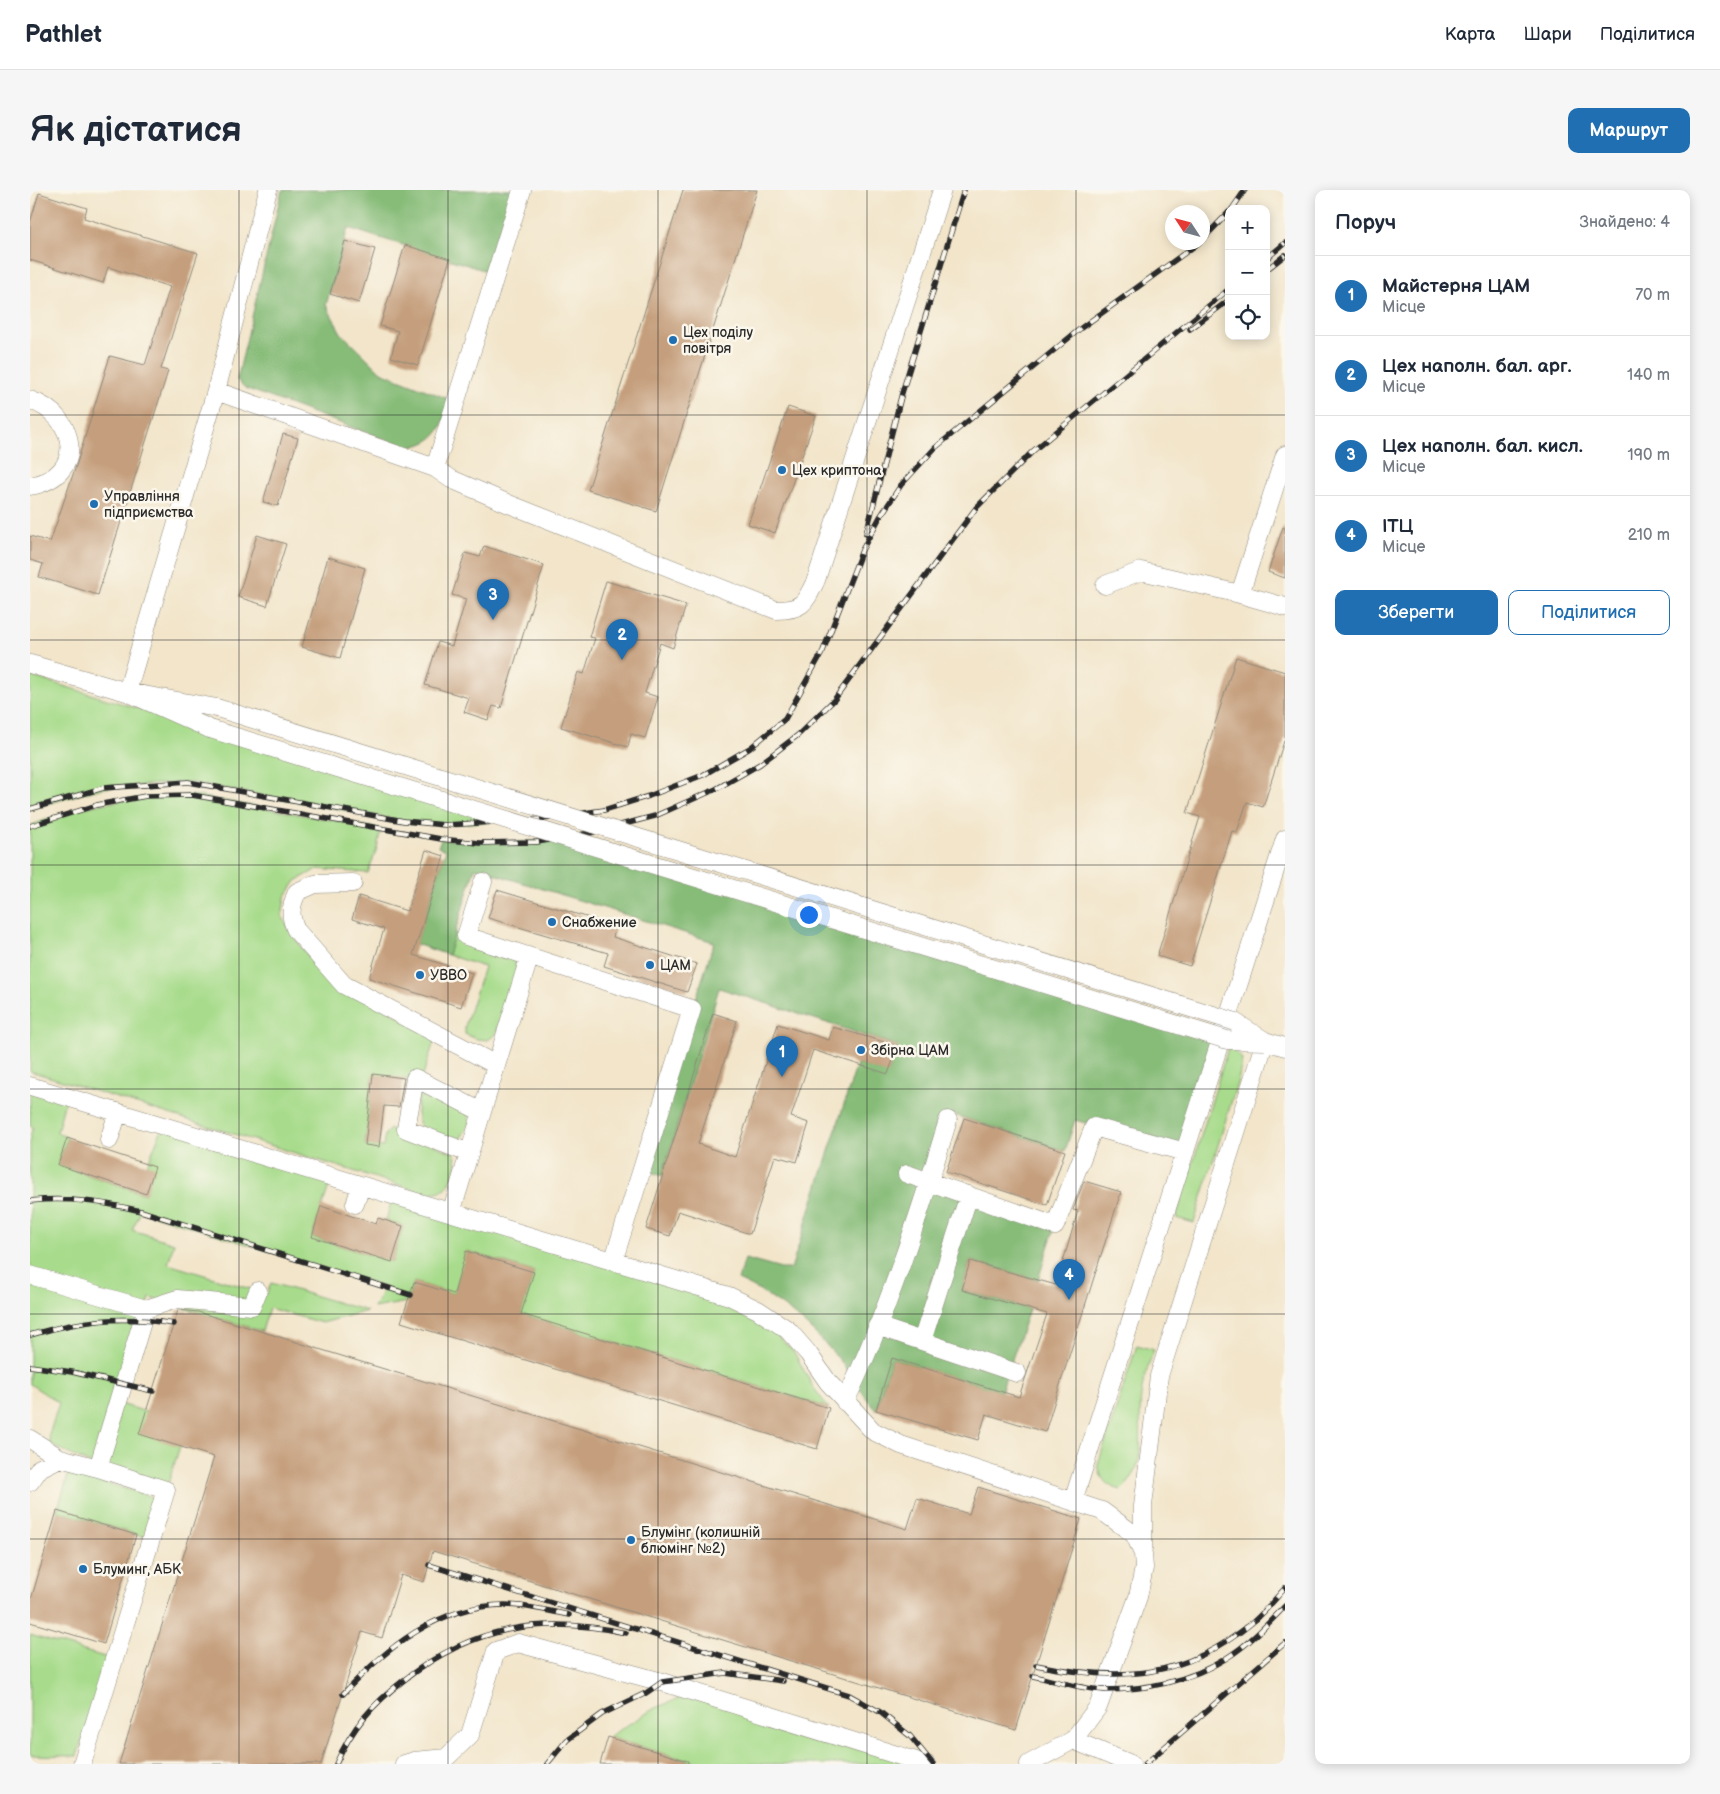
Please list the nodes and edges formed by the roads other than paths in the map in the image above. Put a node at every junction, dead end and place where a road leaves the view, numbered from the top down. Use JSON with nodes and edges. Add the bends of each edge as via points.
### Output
{"nodes":[{"id":1,"x":268,"y":190,"type":"edge"},
{"id":2,"x":522,"y":190,"type":"edge"},
{"id":3,"x":942,"y":190,"type":"edge"},
{"id":4,"x":216,"y":392,"type":"junction"},
{"id":5,"x":30,"y":400,"type":"edge"},
{"id":6,"x":1285,"y":455,"type":"edge"},
{"id":7,"x":435,"y":468,"type":"junction"},
{"id":8,"x":30,"y":486,"type":"edge"},
{"id":9,"x":1105,"y":585,"type":"dead end"},
{"id":10,"x":1240,"y":594,"type":"junction"},
{"id":11,"x":1285,"y":607,"type":"edge"},
{"id":12,"x":30,"y":664,"type":"edge"},
{"id":13,"x":127,"y":692,"type":"junction"},
{"id":14,"x":1285,"y":839,"type":"edge"},
{"id":15,"x":483,"y":882,"type":"dead end"},
{"id":16,"x":353,"y":883,"type":"dead end"},
{"id":17,"x":528,"y":958,"type":"junction"},
{"id":18,"x":1264,"y":1041,"type":"junction"},
{"id":19,"x":1285,"y":1048,"type":"edge"},
{"id":20,"x":496,"y":1065,"type":"junction"},
{"id":21,"x":30,"y":1086,"type":"edge"},
{"id":22,"x":118,"y":1112,"type":"junction"},
{"id":23,"x":482,"y":1112,"type":"junction"},
{"id":24,"x":948,"y":1120,"type":"dead end"},
{"id":25,"x":109,"y":1140,"type":"dead end"},
{"id":26,"x":469,"y":1152,"type":"junction"},
{"id":27,"x":1185,"y":1152,"type":"junction"},
{"id":28,"x":907,"y":1174,"type":"dead end"},
{"id":29,"x":929,"y":1182,"type":"junction"},
{"id":30,"x":361,"y":1186,"type":"junction"},
{"id":31,"x":969,"y":1195,"type":"junction"},
{"id":32,"x":355,"y":1204,"type":"dead end"},
{"id":33,"x":451,"y":1213,"type":"junction"},
{"id":34,"x":613,"y":1262,"type":"junction"},
{"id":35,"x":30,"y":1275,"type":"edge"},
{"id":36,"x":258,"y":1291,"type":"dead end"},
{"id":37,"x":146,"y":1309,"type":"junction"},
{"id":38,"x":877,"y":1326,"type":"junction"},
{"id":39,"x":922,"y":1341,"type":"junction"},
{"id":40,"x":1017,"y":1373,"type":"dead end"},
{"id":41,"x":845,"y":1402,"type":"junction"},
{"id":42,"x":30,"y":1439,"type":"edge"},
{"id":43,"x":60,"y":1458,"type":"junction"},
{"id":44,"x":98,"y":1468,"type":"junction"},
{"id":45,"x":30,"y":1482,"type":"edge"},
{"id":46,"x":1074,"y":1501,"type":"junction"},
{"id":47,"x":1143,"y":1554,"type":"junction"},
{"id":48,"x":1073,"y":1740,"type":"junction"},
{"id":49,"x":917,"y":1763,"type":"edge"},
{"id":50,"x":82,"y":1764,"type":"edge"},
{"id":51,"x":404,"y":1764,"type":"edge"},
{"id":52,"x":1029,"y":1764,"type":"edge"},
{"id":53,"x":1132,"y":1764,"type":"edge"}],
"edges":[{"from":1,"to":4,"type":"street"},
{"from":2,"to":7,"type":"street"},
{"from":3,"to":7,"type":"street","via":[[816,580],[806,600],[793,610],[776,610],[509,504],[451,479]]},
{"from":4,"to":7,"type":"street"},
{"from":4,"to":13,"type":"street"},
{"from":5,"to":8,"type":"street","via":[[58,418],[68,435],[71,453],[62,470],[43,484]]},
{"from":6,"to":10,"type":"street"},
{"from":9,"to":10,"type":"street","via":[[1141,571]]},
{"from":10,"to":11,"type":"street"},
{"from":12,"to":13,"type":"street"},
{"from":13,"to":18,"type":"street","bridge":true,"via":[[210,729],[1227,1040]]},
{"from":13,"to":18,"type":"street","bridge":true,"via":[[217,708],[1233,1021]]},
{"from":14,"to":27,"type":"street"},
{"from":15,"to":17,"type":"street","via":[[466,936]]},
{"from":16,"to":20,"type":"street","via":[[315,884],[297,892],[291,910],[296,930],[344,985]]},
{"from":17,"to":20,"type":"street"},
{"from":17,"to":34,"type":"street","via":[[692,1009]]},
{"from":18,"to":19,"type":"street"},
{"from":18,"to":47,"type":"street","via":[[1160,1376],[1143,1506]]},
{"from":20,"to":23,"type":"street"},
{"from":21,"to":22,"type":"street"},
{"from":22,"to":25,"type":"street"},
{"from":22,"to":30,"type":"street"},
{"from":23,"to":26,"type":"street"},
{"from":23,"to":26,"type":"street","via":[[415,1078],[406,1129]]},
{"from":24,"to":29,"type":"street"},
{"from":26,"to":33,"type":"street"},
{"from":27,"to":31,"type":"street","via":[[1094,1127],[1055,1226]]},
{"from":27,"to":46,"type":"street","via":[[1136,1326]]},
{"from":28,"to":29,"type":"street"},
{"from":29,"to":31,"type":"street"},
{"from":29,"to":38,"type":"street"},
{"from":30,"to":32,"type":"street"},
{"from":30,"to":33,"type":"street"},
{"from":31,"to":39,"type":"street"},
{"from":33,"to":34,"type":"street"},
{"from":34,"to":41,"type":"street","via":[[729,1296],[758,1310],[788,1330]]},
{"from":35,"to":37,"type":"street"},
{"from":36,"to":37,"type":"street","via":[[252,1306],[177,1299]]},
{"from":37,"to":44,"type":"street"},
{"from":38,"to":39,"type":"street"},
{"from":38,"to":41,"type":"street"},
{"from":39,"to":40,"type":"street"},
{"from":41,"to":46,"type":"street","via":[[873,1431],[901,1445]]},
{"from":42,"to":43,"type":"street"},
{"from":43,"to":44,"type":"street"},
{"from":43,"to":45,"type":"street","via":[[40,1468]]},
{"from":44,"to":50,"type":"street","via":[[166,1490]]},
{"from":46,"to":47,"type":"street","via":[[1102,1511],[1124,1526],[1135,1535]]},
{"from":47,"to":48,"type":"street","via":[[1144,1568],[1138,1597],[1098,1707]]},
{"from":48,"to":52,"type":"street"},
{"from":48,"to":53,"type":"street"},
{"from":49,"to":51,"type":"street","via":[[662,1682],[518,1643],[496,1650],[470,1735],[446,1758]]}]}
